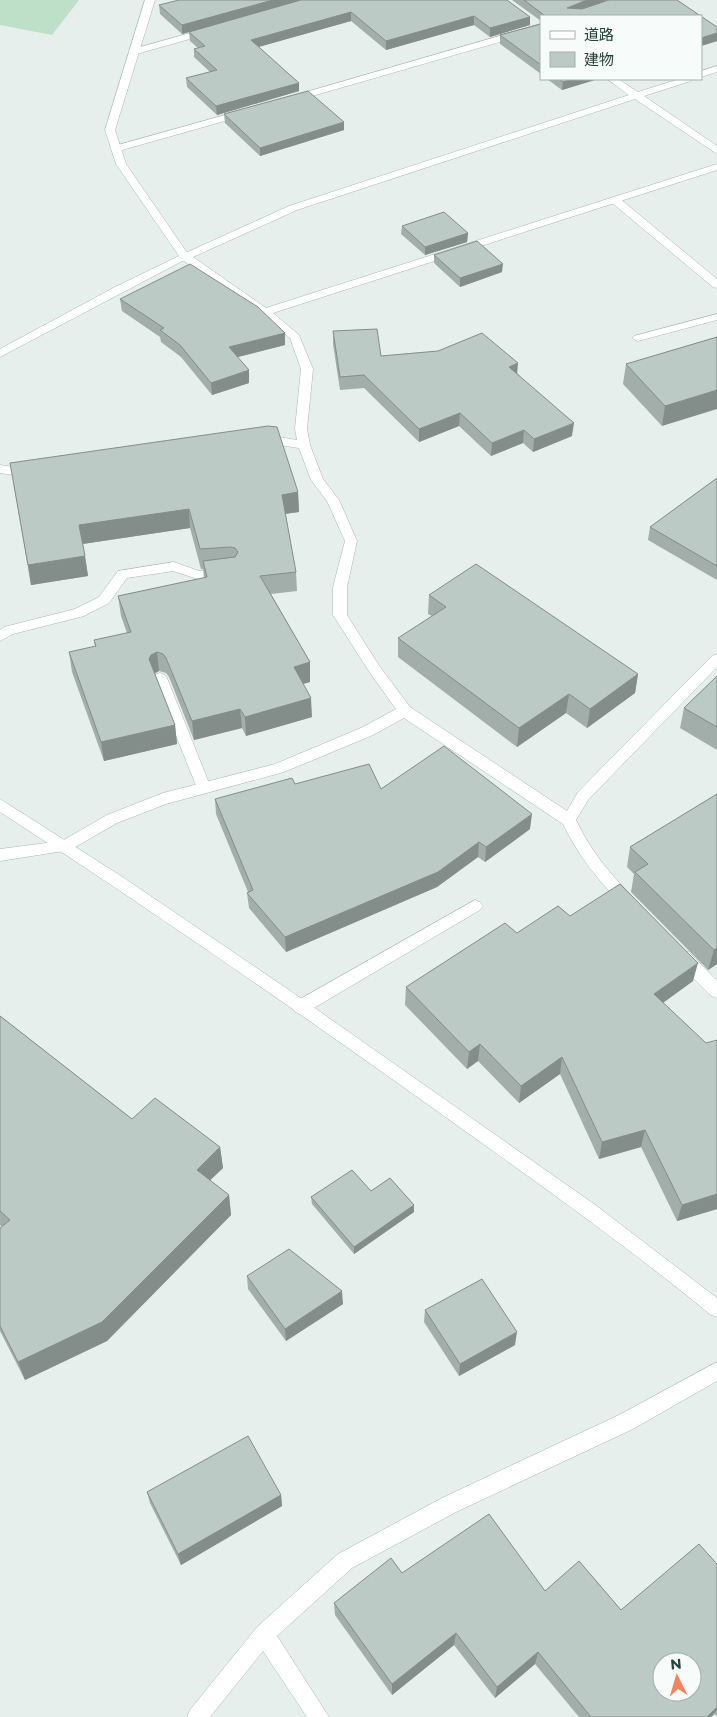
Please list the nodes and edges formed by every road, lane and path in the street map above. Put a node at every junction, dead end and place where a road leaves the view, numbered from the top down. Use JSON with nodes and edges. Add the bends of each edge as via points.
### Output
{"nodes":[{"id":1,"x":150,"y":0,"type":"edge"},
{"id":2,"x":539,"y":26,"type":"edge"},
{"id":3,"x":217,"y":29,"type":"edge"},
{"id":4,"x":133,"y":52,"type":"junction"},
{"id":5,"x":717,"y":69,"type":"edge"},
{"id":6,"x":702,"y":74,"type":"edge"},
{"id":7,"x":613,"y":80,"type":"edge"},
{"id":8,"x":685,"y":80,"type":"edge"},
{"id":9,"x":636,"y":96,"type":"junction"},
{"id":10,"x":285,"y":100,"type":"edge"},
{"id":11,"x":257,"y":109,"type":"edge"},
{"id":12,"x":115,"y":149,"type":"junction"},
{"id":13,"x":717,"y":151,"type":"edge"},
{"id":14,"x":717,"y":168,"type":"edge"},
{"id":15,"x":615,"y":200,"type":"junction"},
{"id":16,"x":185,"y":257,"type":"junction"},
{"id":17,"x":717,"y":286,"type":"edge"},
{"id":18,"x":265,"y":312,"type":"junction"},
{"id":19,"x":717,"y":317,"type":"edge"},
{"id":20,"x":638,"y":338,"type":"dead end"},
{"id":21,"x":0,"y":354,"type":"edge"},
{"id":22,"x":247,"y":438,"type":"edge"},
{"id":23,"x":304,"y":445,"type":"junction"},
{"id":24,"x":43,"y":466,"type":"edge"},
{"id":25,"x":0,"y":469,"type":"edge"},
{"id":26,"x":231,"y":572,"type":"edge"},
{"id":27,"x":0,"y":636,"type":"edge"},
{"id":28,"x":717,"y":660,"type":"edge"},
{"id":29,"x":160,"y":678,"type":"edge"},
{"id":30,"x":405,"y":711,"type":"junction"},
{"id":31,"x":204,"y":788,"type":"junction"},
{"id":32,"x":0,"y":805,"type":"edge"},
{"id":33,"x":569,"y":820,"type":"junction"},
{"id":34,"x":65,"y":846,"type":"junction"},
{"id":35,"x":0,"y":855,"type":"edge"},
{"id":36,"x":475,"y":906,"type":"dead end"},
{"id":37,"x":637,"y":910,"type":"edge"},
{"id":38,"x":670,"y":944,"type":"edge"},
{"id":39,"x":717,"y":992,"type":"edge"},
{"id":40,"x":301,"y":1007,"type":"junction"},
{"id":41,"x":717,"y":1309,"type":"edge"},
{"id":42,"x":717,"y":1370,"type":"edge"},
{"id":43,"x":264,"y":1634,"type":"junction"},
{"id":44,"x":196,"y":1717,"type":"edge"},
{"id":45,"x":319,"y":1717,"type":"edge"}],
"edges":[{"from":1,"to":4,"type":"street"},
{"from":2,"to":10,"type":"street"},
{"from":3,"to":4,"type":"street"},
{"from":4,"to":12,"type":"street","via":[[110,130]]},
{"from":5,"to":6,"type":"street"},
{"from":7,"to":9,"type":"street"},
{"from":8,"to":9,"type":"street"},
{"from":9,"to":13,"type":"street"},
{"from":9,"to":16,"type":"street","via":[[333,194]]},
{"from":11,"to":12,"type":"street"},
{"from":12,"to":16,"type":"street","via":[[121,164]]},
{"from":14,"to":15,"type":"street"},
{"from":15,"to":17,"type":"street"},
{"from":15,"to":18,"type":"street"},
{"from":16,"to":18,"type":"street"},
{"from":16,"to":21,"type":"street"},
{"from":18,"to":23,"type":"street","via":[[294,338],[306,369],[301,429]]},
{"from":19,"to":20,"type":"street"},
{"from":22,"to":23,"type":"street"},
{"from":23,"to":30,"type":"street","via":[[317,480],[333,500],[351,541],[340,587],[340,615]]},
{"from":24,"to":25,"type":"street","via":[[14,471]]},
{"from":26,"to":27,"type":"street","via":[[198,575],[174,566],[123,574],[104,600],[79,613],[9,630]]},
{"from":28,"to":33,"type":"street","via":[[583,796]]},
{"from":29,"to":31,"type":"street"},
{"from":30,"to":31,"type":"street","via":[[368,731],[279,768]]},
{"from":30,"to":33,"type":"street"},
{"from":31,"to":34,"type":"street","via":[[163,799],[112,819]]},
{"from":32,"to":34,"type":"street"},
{"from":33,"to":37,"type":"street","via":[[597,870]]},
{"from":34,"to":35,"type":"street"},
{"from":34,"to":40,"type":"street"},
{"from":36,"to":40,"type":"street"},
{"from":38,"to":39,"type":"street"},
{"from":40,"to":41,"type":"street","via":[[664,1264]]},
{"from":42,"to":43,"type":"street","via":[[626,1422],[451,1504],[345,1561]]},
{"from":43,"to":44,"type":"street"},
{"from":43,"to":45,"type":"street"}]}
